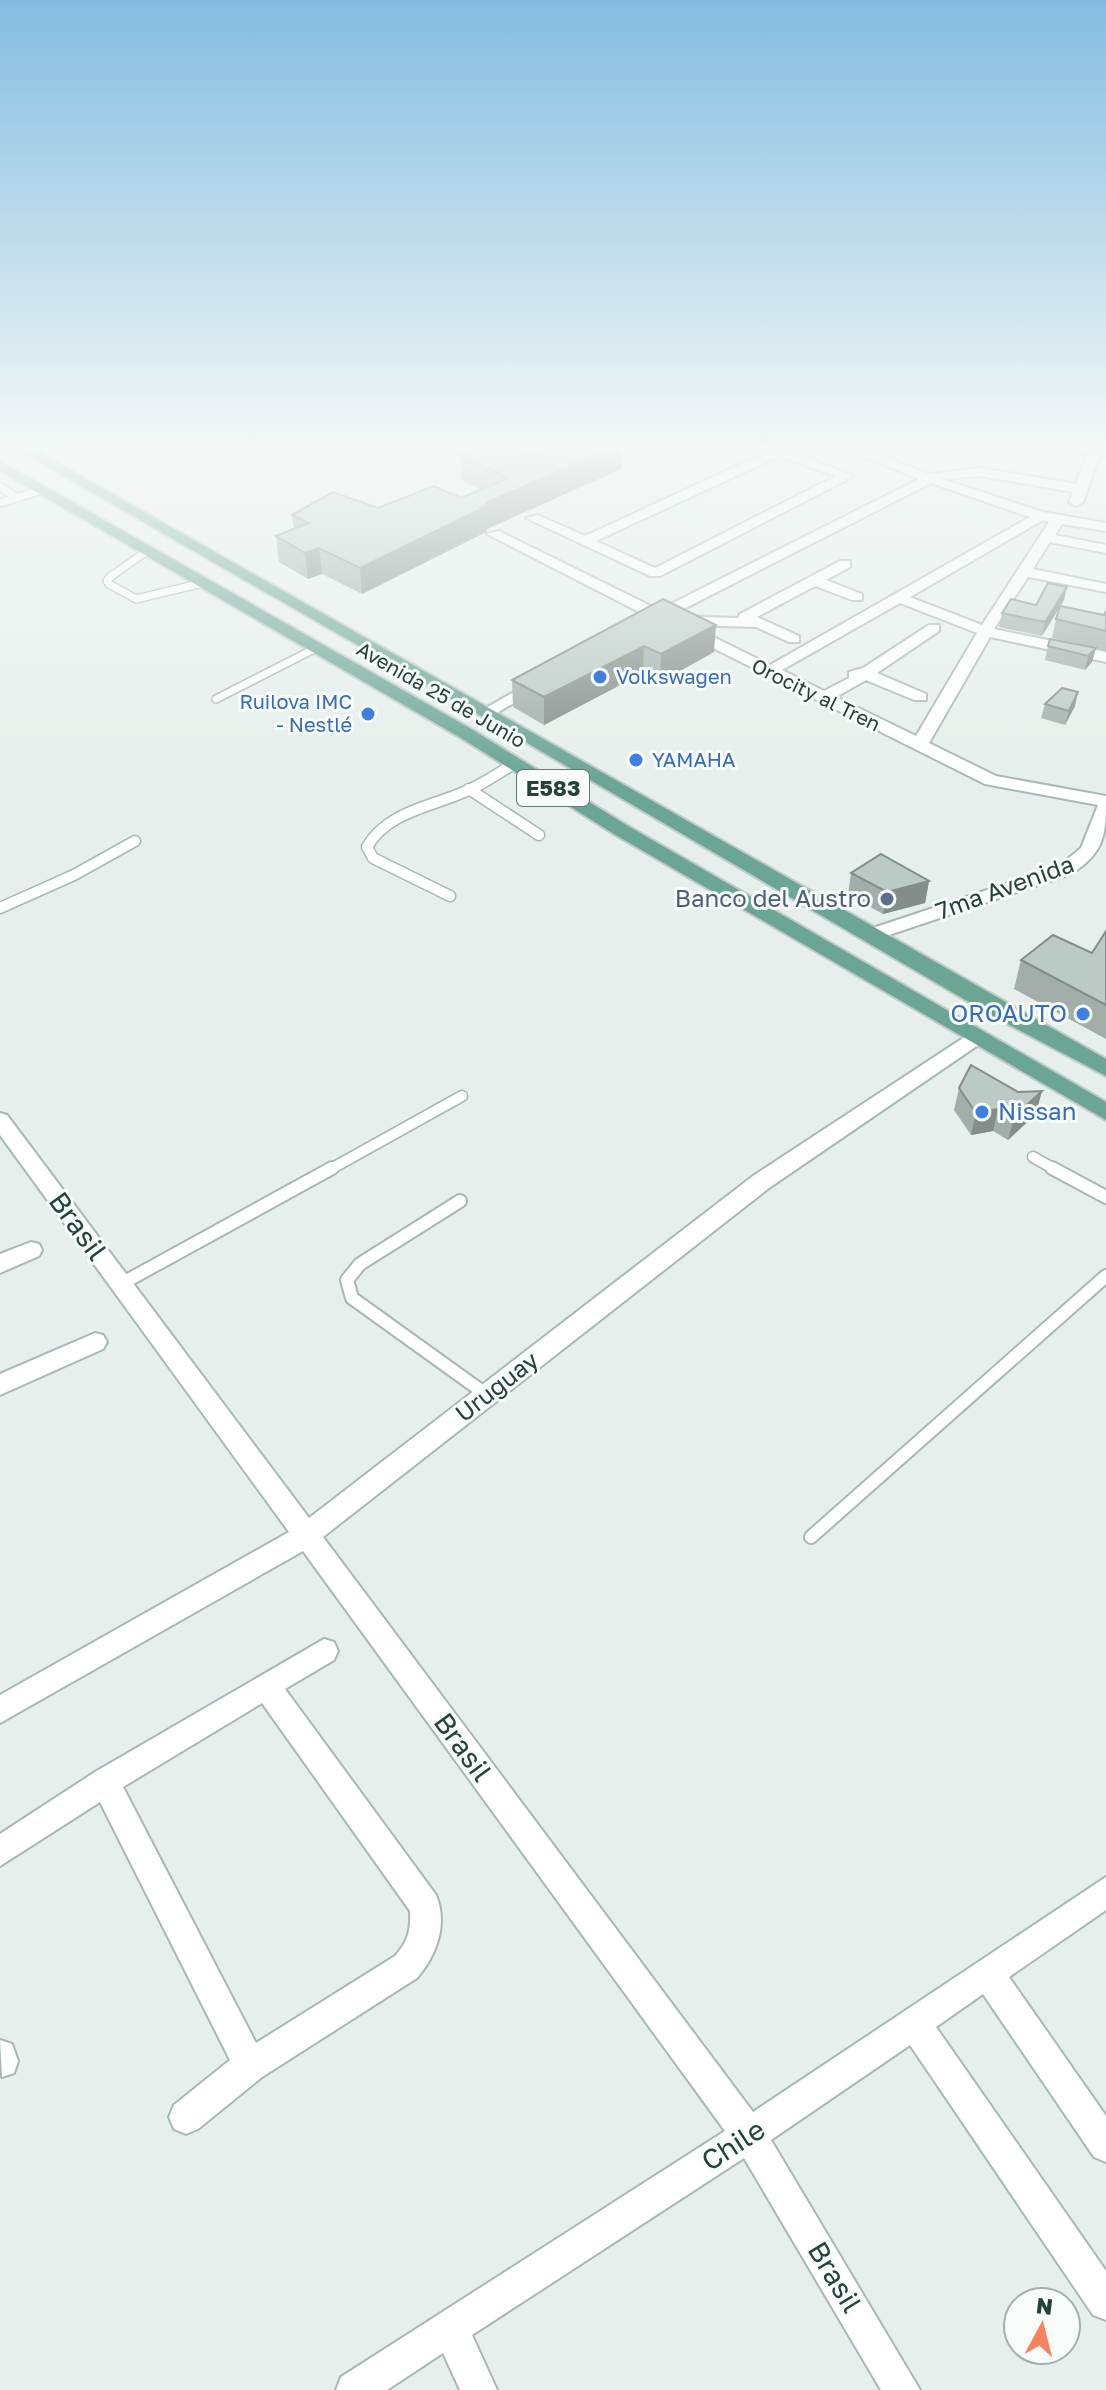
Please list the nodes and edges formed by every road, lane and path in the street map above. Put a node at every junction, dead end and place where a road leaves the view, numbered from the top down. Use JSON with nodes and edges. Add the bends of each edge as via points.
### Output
{"nodes":[{"id":1,"x":136,"y":559,"type":"edge"},
{"id":2,"x":160,"y":559,"type":"edge"},
{"id":3,"x":217,"y":559,"type":"edge"},
{"id":4,"x":538,"y":559,"type":"edge"},
{"id":5,"x":625,"y":559,"type":"edge"},
{"id":6,"x":703,"y":559,"type":"edge"},
{"id":7,"x":770,"y":559,"type":"edge"},
{"id":8,"x":966,"y":559,"type":"edge"},
{"id":9,"x":1032,"y":559,"type":"edge"},
{"id":10,"x":637,"y":564,"type":"junction"},
{"id":11,"x":845,"y":564,"type":"dead end"},
{"id":12,"x":1024,"y":572,"type":"junction"},
{"id":13,"x":814,"y":580,"type":"junction"},
{"id":14,"x":203,"y":583,"type":"junction"},
{"id":15,"x":658,"y":584,"type":"junction"},
{"id":16,"x":1106,"y":588,"type":"edge"},
{"id":17,"x":857,"y":597,"type":"dead end"},
{"id":18,"x":898,"y":597,"type":"junction"},
{"id":19,"x":754,"y":619,"type":"junction"},
{"id":20,"x":649,"y":621,"type":"junction"},
{"id":21,"x":934,"y":628,"type":"dead end"},
{"id":22,"x":987,"y":632,"type":"junction"},
{"id":23,"x":794,"y":639,"type":"dead end"},
{"id":24,"x":316,"y":648,"type":"junction"},
{"id":25,"x":1106,"y":657,"type":"edge"},
{"id":26,"x":768,"y":672,"type":"junction"},
{"id":27,"x":863,"y":673,"type":"junction"},
{"id":28,"x":362,"y":674,"type":"junction"},
{"id":29,"x":552,"y":675,"type":"edge"},
{"id":30,"x":817,"y":696,"type":"junction"},
{"id":31,"x":920,"y":697,"type":"dead end"},
{"id":32,"x":216,"y":699,"type":"dead end"},
{"id":33,"x":487,"y":712,"type":"junction"},
{"id":34,"x":919,"y":745,"type":"junction"},
{"id":35,"x":514,"y":764,"type":"junction"},
{"id":36,"x":469,"y":789,"type":"junction"},
{"id":37,"x":1106,"y":804,"type":"edge"},
{"id":38,"x":539,"y":835,"type":"dead end"},
{"id":39,"x":135,"y":841,"type":"dead end"},
{"id":40,"x":450,"y":896,"type":"dead end"},
{"id":41,"x":0,"y":908,"type":"edge"},
{"id":42,"x":871,"y":935,"type":"junction"},
{"id":43,"x":977,"y":1036,"type":"junction"},
{"id":44,"x":1106,"y":1069,"type":"edge"},
{"id":45,"x":462,"y":1096,"type":"dead end"},
{"id":46,"x":1106,"y":1112,"type":"edge"},
{"id":47,"x":0,"y":1120,"type":"edge"},
{"id":48,"x":1033,"y":1157,"type":"dead end"},
{"id":49,"x":1106,"y":1197,"type":"edge"},
{"id":50,"x":460,"y":1201,"type":"dead end"},
{"id":51,"x":31,"y":1250,"type":"dead end"},
{"id":52,"x":0,"y":1264,"type":"edge"},
{"id":53,"x":1106,"y":1276,"type":"edge"},
{"id":54,"x":121,"y":1284,"type":"junction"},
{"id":55,"x":95,"y":1342,"type":"dead end"},
{"id":56,"x":0,"y":1385,"type":"edge"},
{"id":57,"x":487,"y":1395,"type":"junction"},
{"id":58,"x":307,"y":1535,"type":"junction"},
{"id":59,"x":811,"y":1537,"type":"dead end"},
{"id":60,"x":324,"y":1651,"type":"dead end"},
{"id":61,"x":267,"y":1687,"type":"junction"},
{"id":62,"x":0,"y":1710,"type":"edge"},
{"id":63,"x":105,"y":1782,"type":"junction"},
{"id":64,"x":0,"y":1851,"type":"edge"},
{"id":65,"x":1106,"y":1892,"type":"edge"},
{"id":66,"x":987,"y":1972,"type":"junction"},
{"id":67,"x":913,"y":2022,"type":"junction"},
{"id":68,"x":250,"y":2065,"type":"junction"},
{"id":69,"x":186,"y":2117,"type":"dead end"},
{"id":70,"x":749,"y":2135,"type":"junction"},
{"id":71,"x":1106,"y":2145,"type":"edge"},
{"id":72,"x":1106,"y":2302,"type":"edge"},
{"id":73,"x":449,"y":2326,"type":"junction"},
{"id":74,"x":354,"y":2390,"type":"edge"},
{"id":75,"x":479,"y":2390,"type":"edge"},
{"id":76,"x":902,"y":2390,"type":"edge"}],
"edges":[{"from":1,"to":14,"type":"lane","via":[[107,581],[136,599]]},
{"from":2,"to":14,"type":"main road","name":"Avenida 25 de Junio","number":"E583"},
{"from":3,"to":33,"type":"main road","name":"Avenida 25 de Junio","number":"E583"},
{"from":4,"to":20,"type":"street","name":"Orocity al Tren"},
{"from":5,"to":10,"type":"street"},
{"from":6,"to":15,"type":"street"},
{"from":7,"to":20,"type":"street"},
{"from":8,"to":18,"type":"street"},
{"from":9,"to":12,"type":"street"},
{"from":10,"to":15,"type":"street"},
{"from":10,"to":20,"type":"street"},
{"from":11,"to":13,"type":"street"},
{"from":12,"to":16,"type":"street"},
{"from":12,"to":22,"type":"street"},
{"from":13,"to":17,"type":"street"},
{"from":13,"to":19,"type":"street"},
{"from":14,"to":24,"type":"main road","name":"Avenida 25 de Junio","number":"E583"},
{"from":15,"to":20,"type":"street"},
{"from":18,"to":22,"type":"street"},
{"from":18,"to":26,"type":"street"},
{"from":19,"to":20,"type":"street"},
{"from":19,"to":23,"type":"street"},
{"from":20,"to":26,"type":"street","name":"Orocity al Tren"},
{"from":21,"to":27,"type":"street"},
{"from":22,"to":25,"type":"street"},
{"from":22,"to":34,"type":"street"},
{"from":24,"to":28,"type":"main road","name":"Avenida 25 de Junio","number":"E583"},
{"from":24,"to":32,"type":"lane"},
{"from":26,"to":30,"type":"street","name":"Orocity al Tren"},
{"from":27,"to":30,"type":"street"},
{"from":27,"to":31,"type":"street"},
{"from":28,"to":33,"type":"main road","via":[[451,716],[472,719]]},
{"from":28,"to":35,"type":"main road","name":"Avenida 25 de Junio","number":"E583"},
{"from":29,"to":33,"type":"street"},
{"from":30,"to":34,"type":"street","name":"Orocity al Tren"},
{"from":33,"to":42,"type":"main road","name":"Avenida 25 de Junio","number":"E583"},
{"from":34,"to":37,"type":"street","name":"Orocity al Tren","via":[[991,780]]},
{"from":35,"to":36,"type":"lane"},
{"from":35,"to":43,"type":"main road","name":"Avenida 25 de Junio","number":"E583"},
{"from":36,"to":38,"type":"lane"},
{"from":36,"to":40,"type":"lane","via":[[407,814],[369,840],[367,847],[373,858]]},
{"from":37,"to":42,"type":"street","name":"7ma Avenida","via":[[1083,860]]},
{"from":39,"to":41,"type":"lane"},
{"from":42,"to":44,"type":"main road","name":"Avenida 25 de Junio","number":"E583"},
{"from":43,"to":46,"type":"main road","name":"Avenida 25 de Junio","number":"E583"},
{"from":43,"to":57,"type":"street","name":"Uruguay","via":[[761,1182]]},
{"from":45,"to":54,"type":"lane"},
{"from":47,"to":54,"type":"street","name":"Brasil"},
{"from":48,"to":49,"type":"lane"},
{"from":50,"to":57,"type":"lane","via":[[360,1264],[347,1280],[352,1298]]},
{"from":51,"to":52,"type":"street"},
{"from":53,"to":59,"type":"lane"},
{"from":54,"to":58,"type":"street","name":"Brasil"},
{"from":55,"to":56,"type":"street"},
{"from":57,"to":58,"type":"street","name":"Uruguay"},
{"from":58,"to":62,"type":"street","name":"Uruguay"},
{"from":58,"to":70,"type":"street","name":"Brasil"},
{"from":60,"to":61,"type":"street"},
{"from":61,"to":63,"type":"street"},
{"from":61,"to":68,"type":"street","via":[[425,1906],[427,1923],[418,1955],[406,1967]]},
{"from":63,"to":64,"type":"street"},
{"from":63,"to":68,"type":"street"},
{"from":65,"to":66,"type":"street","name":"Chile"},
{"from":66,"to":67,"type":"street","name":"Chile"},
{"from":66,"to":71,"type":"street"},
{"from":67,"to":70,"type":"street","name":"Chile"},
{"from":67,"to":72,"type":"street"},
{"from":68,"to":69,"type":"street"},
{"from":70,"to":73,"type":"street","name":"Chile"},
{"from":70,"to":76,"type":"street","name":"Brasil"},
{"from":73,"to":74,"type":"street","name":"Chile"},
{"from":73,"to":75,"type":"street"}]}
